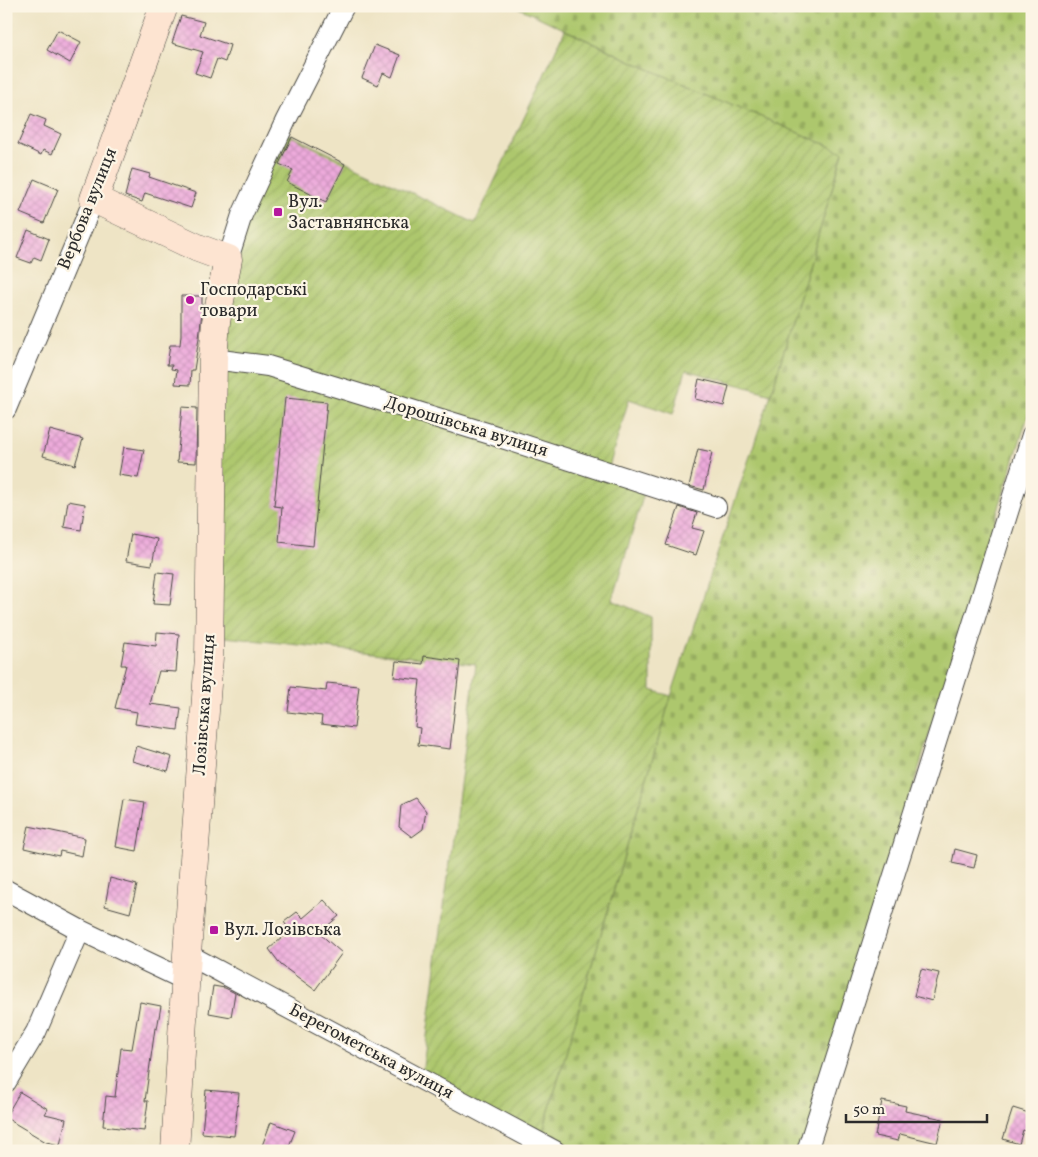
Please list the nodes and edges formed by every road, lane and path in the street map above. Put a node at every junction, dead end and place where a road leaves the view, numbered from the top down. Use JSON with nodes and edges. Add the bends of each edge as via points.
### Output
{"nodes":[{"id":1,"x":164,"y":6,"type":"edge"},
{"id":2,"x":344,"y":6,"type":"edge"},
{"id":3,"x":94,"y":200,"type":"junction"},
{"id":4,"x":228,"y":259,"type":"junction"},
{"id":5,"x":213,"y":359,"type":"junction"},
{"id":6,"x":6,"y":410,"type":"edge"},
{"id":7,"x":1032,"y":435,"type":"edge"},
{"id":8,"x":716,"y":507,"type":"dead end"},
{"id":9,"x":6,"y":890,"type":"edge"},
{"id":10,"x":80,"y":930,"type":"junction"},
{"id":11,"x":186,"y":967,"type":"junction"},
{"id":12,"x":6,"y":1082,"type":"edge"},
{"id":13,"x":175,"y":1151,"type":"edge"},
{"id":14,"x":556,"y":1151,"type":"edge"},
{"id":15,"x":808,"y":1151,"type":"edge"}],
"edges":[{"from":1,"to":3,"type":"street","name":"Вербова вулиця"},
{"from":2,"to":4,"type":"street","via":[[242,215]]},
{"from":3,"to":4,"type":"street"},
{"from":3,"to":6,"type":"street","name":"Вербова вулиця"},
{"from":4,"to":5,"type":"street","name":"Лозівська вулиця","via":[[216,322]]},
{"from":5,"to":8,"type":"street","name":"Дорошівська вулиця","via":[[268,366]]},
{"from":5,"to":11,"type":"street","name":"Лозівська вулиця","via":[[210,658]]},
{"from":7,"to":15,"type":"street"},
{"from":9,"to":10,"type":"street","name":"Берегометська вулиця"},
{"from":10,"to":11,"type":"street","name":"Берегометська вулиця"},
{"from":10,"to":12,"type":"street","via":[[36,1032]]},
{"from":11,"to":13,"type":"street","name":"Лозівська вулиця"},
{"from":11,"to":14,"type":"street","name":"Берегометська вулиця"}]}
